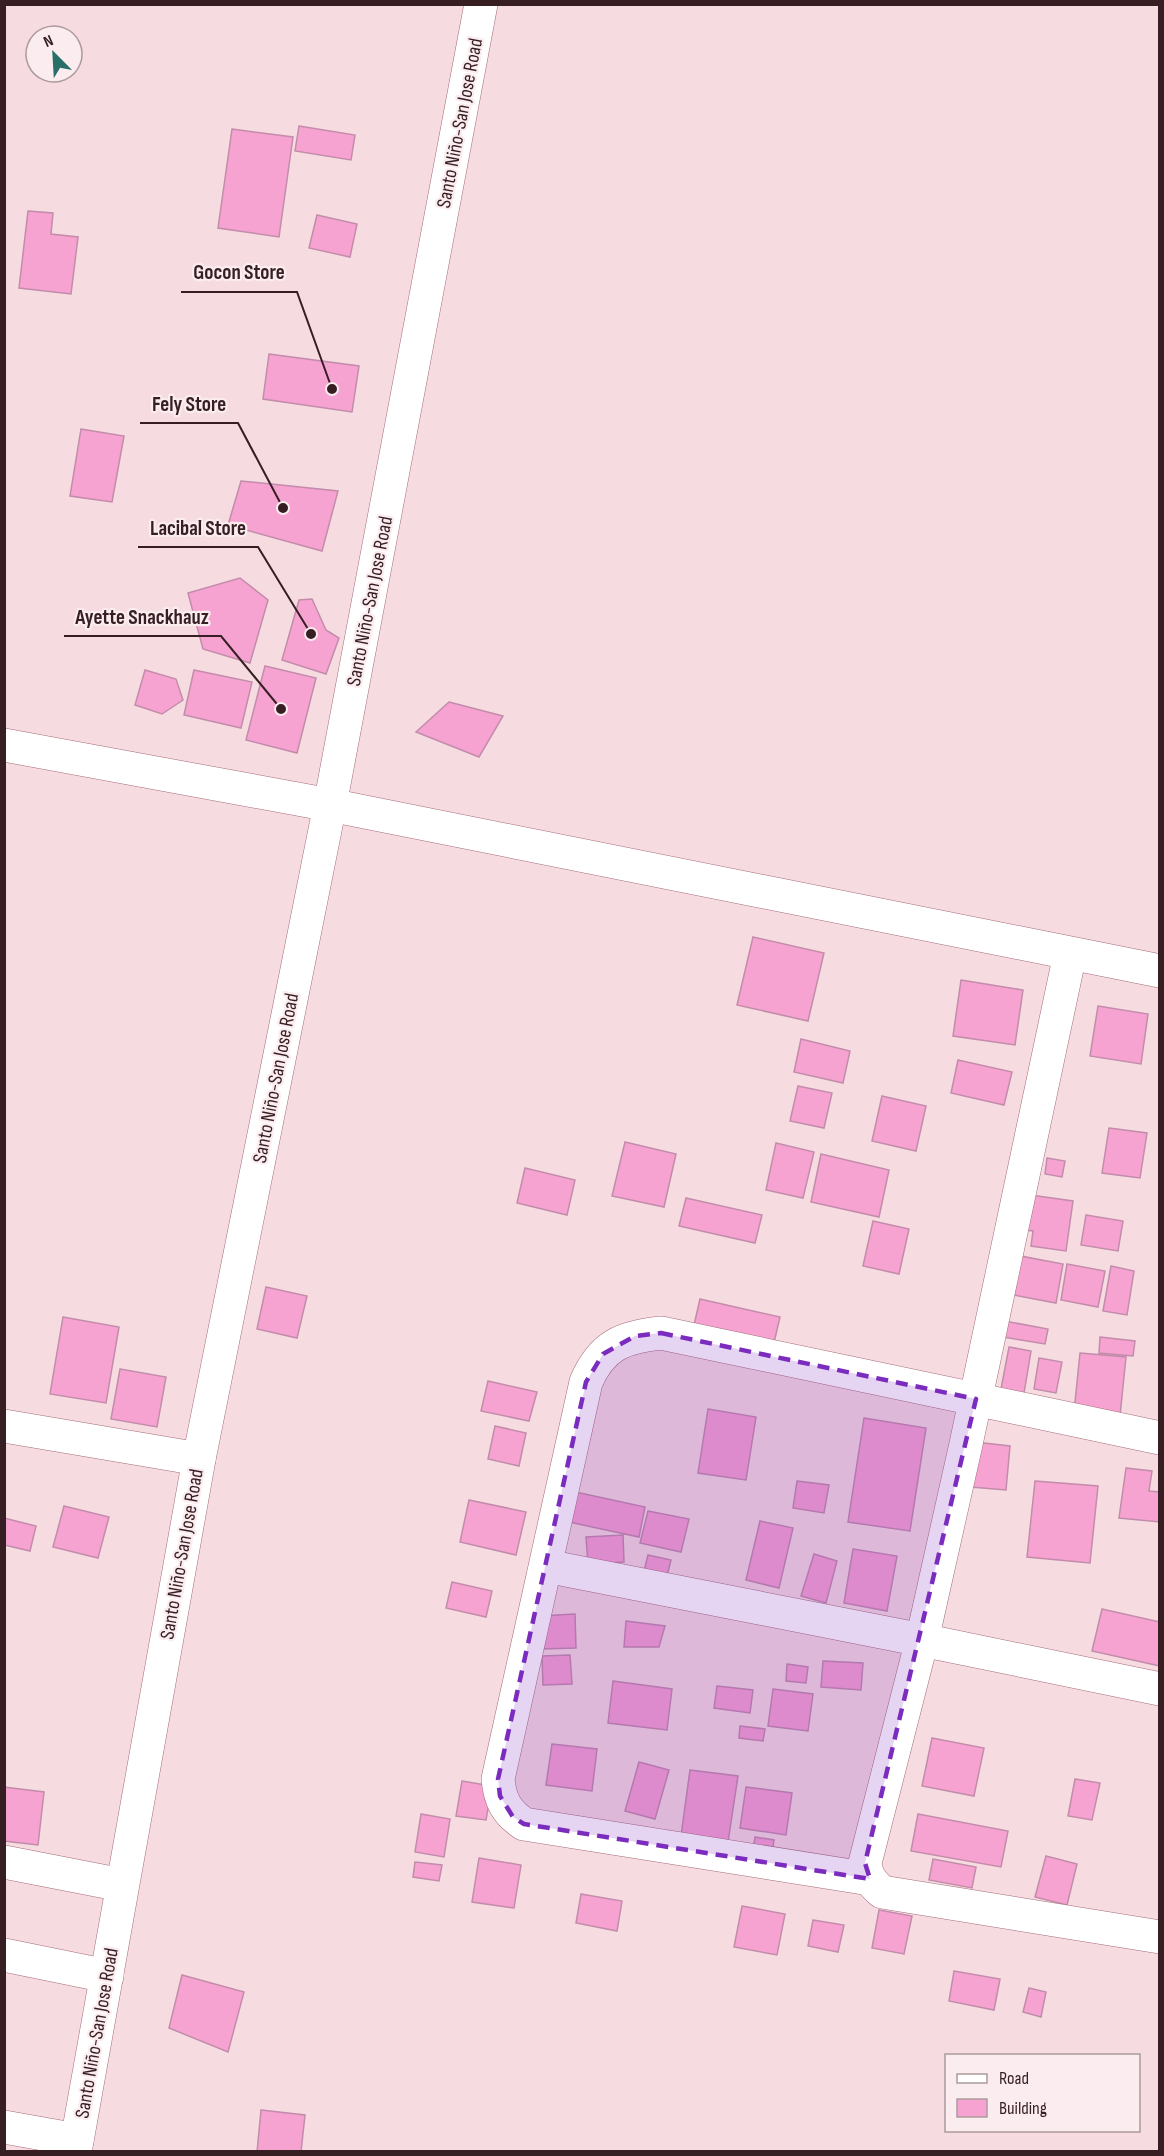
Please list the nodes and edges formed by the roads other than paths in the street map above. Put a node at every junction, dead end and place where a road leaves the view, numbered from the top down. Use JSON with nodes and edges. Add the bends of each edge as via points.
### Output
{"nodes":[{"id":1,"x":481,"y":4,"type":"edge"},
{"id":2,"x":4,"y":745,"type":"edge"},
{"id":3,"x":330,"y":805,"type":"junction"},
{"id":4,"x":1070,"y":954,"type":"junction"},
{"id":5,"x":1160,"y":971,"type":"edge"},
{"id":6,"x":976,"y":1399,"type":"junction"},
{"id":7,"x":4,"y":1426,"type":"edge"},
{"id":8,"x":1160,"y":1438,"type":"edge"},
{"id":9,"x":199,"y":1459,"type":"junction"},
{"id":10,"x":546,"y":1566,"type":"junction"},
{"id":11,"x":922,"y":1640,"type":"junction"},
{"id":12,"x":1160,"y":1689,"type":"edge"},
{"id":13,"x":4,"y":1862,"type":"edge"},
{"id":14,"x":870,"y":1880,"type":"junction"},
{"id":15,"x":122,"y":1885,"type":"junction"},
{"id":16,"x":1160,"y":1938,"type":"edge"},
{"id":17,"x":4,"y":1955,"type":"edge"},
{"id":18,"x":107,"y":1976,"type":"junction"},
{"id":19,"x":4,"y":2127,"type":"edge"},
{"id":20,"x":76,"y":2146,"type":"edge"}],
"edges":[{"from":1,"to":3,"type":"street","name":"Santo Niño-San Jose Road"},
{"from":2,"to":3,"type":"street"},
{"from":3,"to":4,"type":"street"},
{"from":3,"to":9,"type":"street","name":"Santo Niño-San Jose Road"},
{"from":4,"to":5,"type":"street"},
{"from":4,"to":6,"type":"street"},
{"from":6,"to":8,"type":"street"},
{"from":6,"to":10,"type":"street","via":[[662,1333],[635,1336],[603,1354],[586,1382]]},
{"from":6,"to":11,"type":"street"},
{"from":7,"to":9,"type":"street"},
{"from":9,"to":15,"type":"street","name":"Santo Niño-San Jose Road"},
{"from":10,"to":11,"type":"street"},
{"from":10,"to":14,"type":"street","via":[[498,1779],[500,1796],[513,1816],[524,1824]]},
{"from":11,"to":12,"type":"street"},
{"from":11,"to":14,"type":"street","via":[[865,1863]]},
{"from":13,"to":15,"type":"street"},
{"from":14,"to":16,"type":"street","via":[[882,1892]]},
{"from":15,"to":18,"type":"street","name":"Santo Niño-San Jose Road"},
{"from":17,"to":18,"type":"street"},
{"from":18,"to":20,"type":"street","name":"Santo Niño-San Jose Road"},
{"from":19,"to":20,"type":"street"}]}
